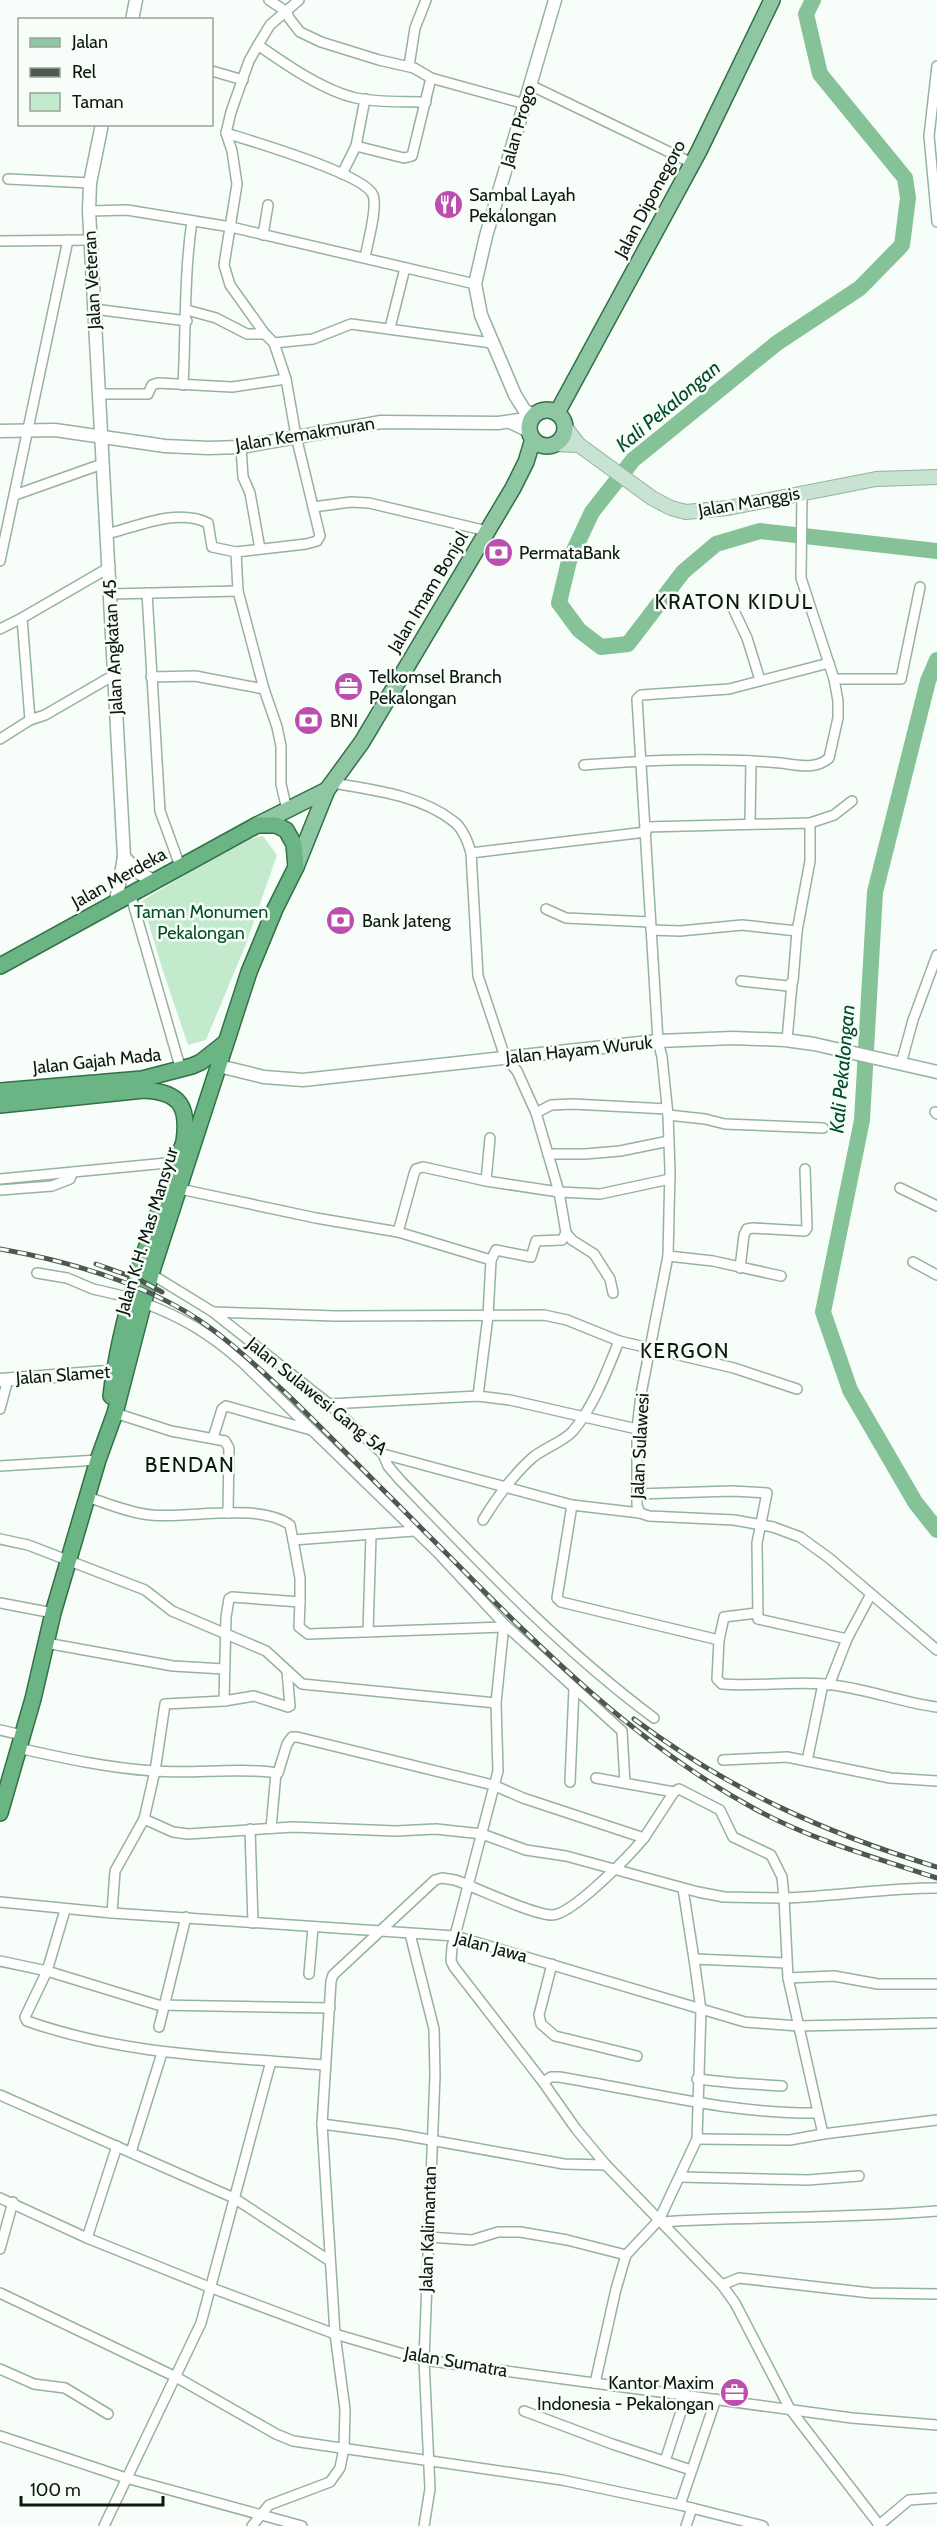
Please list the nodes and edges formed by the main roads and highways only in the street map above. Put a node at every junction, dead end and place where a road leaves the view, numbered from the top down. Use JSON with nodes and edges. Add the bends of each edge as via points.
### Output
{"nodes":[{"id":1,"x":772,"y":0,"type":"edge"},
{"id":2,"x":561,"y":420,"type":"junction"},
{"id":3,"x":533,"y":426,"type":"junction"},
{"id":4,"x":553,"y":445,"type":"junction"},
{"id":5,"x":579,"y":445,"type":"junction"},
{"id":6,"x":526,"y":462,"type":"junction"},
{"id":7,"x":937,"y":477,"type":"edge"},
{"id":8,"x":330,"y":786,"type":"junction"},
{"id":9,"x":257,"y":825,"type":"junction"},
{"id":10,"x":296,"y":867,"type":"junction"},
{"id":11,"x":0,"y":966,"type":"edge"},
{"id":12,"x":225,"y":1043,"type":"junction"},
{"id":13,"x":112,"y":1088,"type":"junction"},
{"id":14,"x":0,"y":1091,"type":"edge"},
{"id":15,"x":0,"y":1105,"type":"edge"},
{"id":16,"x":138,"y":1300,"type":"junction"},
{"id":17,"x":120,"y":1371,"type":"junction"},
{"id":18,"x":107,"y":1432,"type":"junction"},
{"id":19,"x":1,"y":1807,"type":"edge"}],
"edges":[{"from":1,"to":2,"type":"main road","name":"Jalan Diponegoro"},
{"from":2,"to":3,"type":"main road","via":[[544,411]]},
{"from":2,"to":4,"type":"main road","via":[[564,435]]},
{"from":2,"to":5,"type":"main road"},
{"from":3,"to":4,"type":"main road","via":[[539,444]]},
{"from":3,"to":6,"type":"main road"},
{"from":4,"to":5,"type":"main road"},
{"from":4,"to":6,"type":"main road"},
{"from":5,"to":7,"type":"main road","name":"Jalan Manggis","via":[[652,498],[671,508],[701,512],[876,479]]},
{"from":6,"to":8,"type":"main road","name":"Jalan Imam Bonjol","via":[[364,740]]},
{"from":8,"to":9,"type":"main road"},
{"from":8,"to":10,"type":"main road","name":"Jalan Imam Bonjol"},
{"from":9,"to":10,"type":"highway","via":[[276,825],[286,830],[294,843]]},
{"from":9,"to":11,"type":"highway","name":"Jalan Merdeka"},
{"from":10,"to":12,"type":"highway","name":"Jalan K.H. Mas Mansyur","via":[[275,909]]},
{"from":12,"to":13,"type":"highway","name":"Jalan Gajah Mada","via":[[201,1062],[181,1070]]},
{"from":12,"to":16,"type":"highway","name":"Jalan K.H. Mas Mansyur","via":[[180,1189]]},
{"from":13,"to":14,"type":"highway","name":"Jalan Gajah Mada"},
{"from":13,"to":15,"type":"highway"},
{"from":13,"to":16,"type":"highway","name":"Jalan K.H. Mas Mansyur","via":[[171,1094],[182,1105],[186,1132]]},
{"from":16,"to":17,"type":"highway","name":"Jalan K.H. Mas Mansyur"},
{"from":17,"to":18,"type":"highway","name":"Jalan K.H. Mas Mansyur"},
{"from":17,"to":18,"type":"highway","name":"Jalan K.H. Mas Mansyur"},
{"from":18,"to":19,"type":"highway","name":"Jalan K.H. Mas Mansyur"}]}
